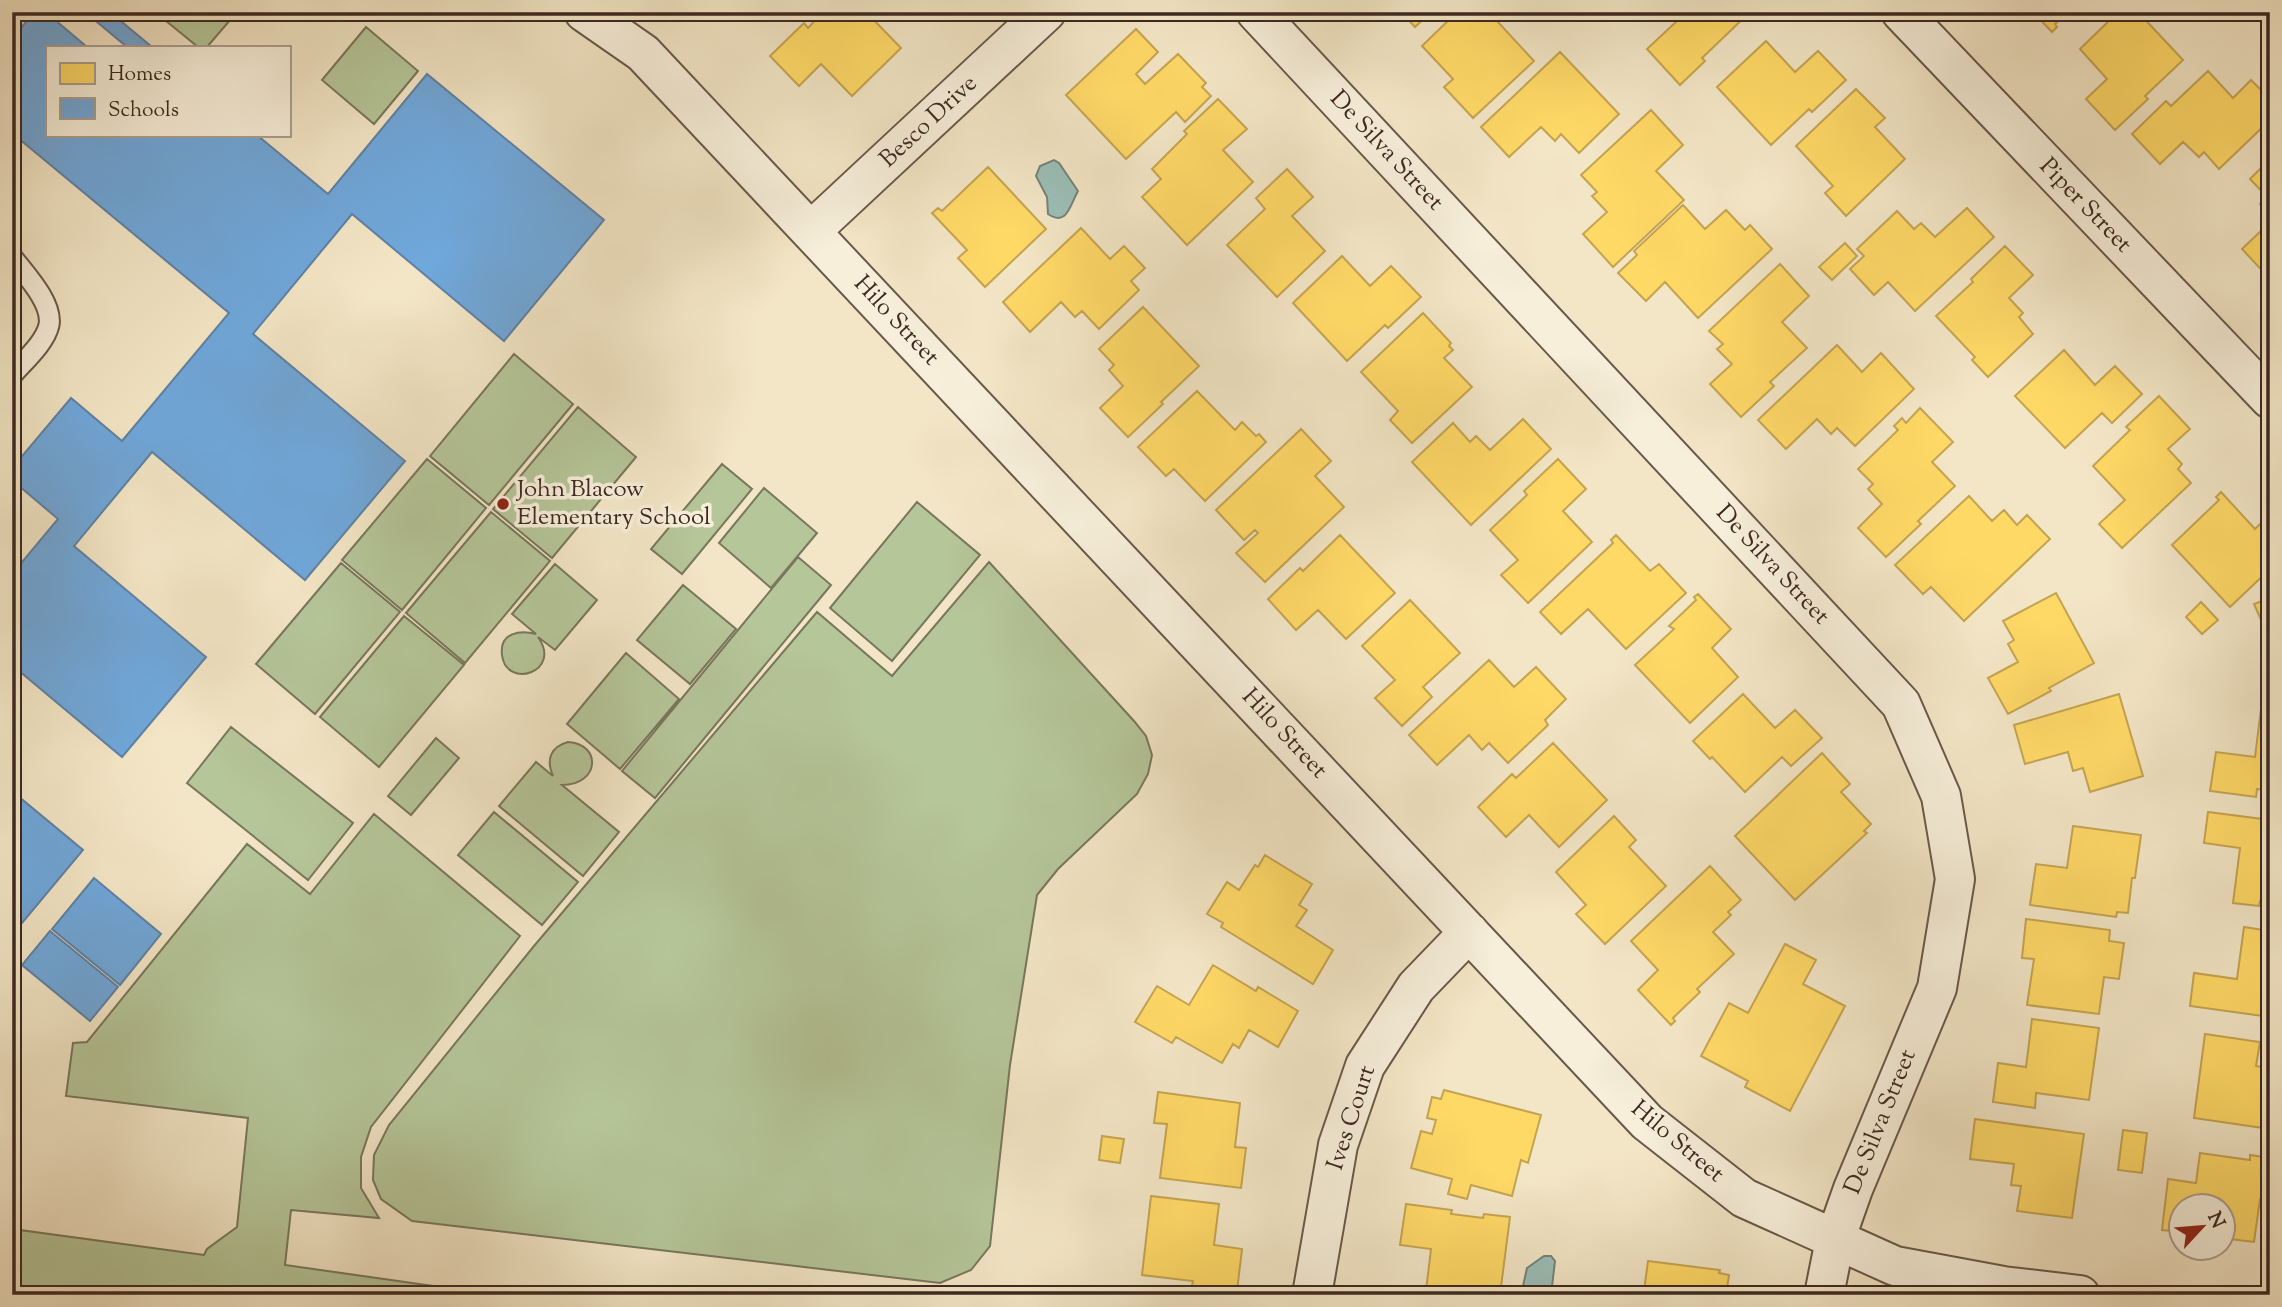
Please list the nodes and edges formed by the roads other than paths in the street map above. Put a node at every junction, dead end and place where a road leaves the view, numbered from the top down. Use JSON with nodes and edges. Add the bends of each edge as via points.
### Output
{"nodes":[{"id":1,"x":584,"y":12,"type":"edge"},
{"id":2,"x":1046,"y":12,"type":"edge"},
{"id":3,"x":1256,"y":12,"type":"edge"},
{"id":4,"x":1901,"y":12,"type":"edge"},
{"id":5,"x":811,"y":231,"type":"junction"},
{"id":6,"x":12,"y":257,"type":"edge"},
{"id":7,"x":12,"y":375,"type":"edge"},
{"id":8,"x":2270,"y":399,"type":"edge"},
{"id":9,"x":1469,"y":932,"type":"junction"},
{"id":10,"x":1835,"y":1240,"type":"junction"},
{"id":11,"x":1312,"y":1295,"type":"edge"},
{"id":12,"x":1824,"y":1295,"type":"edge"},
{"id":13,"x":2080,"y":1295,"type":"edge"}],
"edges":[{"from":1,"to":5,"type":"street","name":"Hilo Street","via":[[643,53]]},
{"from":2,"to":5,"type":"street","name":"Besco Drive"},
{"from":3,"to":10,"type":"street","name":"De Silva Street","via":[[1902,704],[1941,796],[1955,879],[1937,988]]},
{"from":4,"to":8,"type":"street","name":"Piper Street"},
{"from":5,"to":9,"type":"street","name":"Hilo Street"},
{"from":6,"to":7,"type":"lane","via":[[37,289],[49,325]]},
{"from":9,"to":10,"type":"street","name":"Hilo Street","via":[[1647,1122],[1744,1198]]},
{"from":9,"to":11,"type":"street","name":"Ives Court","via":[[1416,987],[1365,1066],[1338,1145]]},
{"from":10,"to":12,"type":"street","name":"De Silva Street"},
{"from":10,"to":13,"type":"street","name":"Hilo Street","via":[[1895,1266]]}]}
